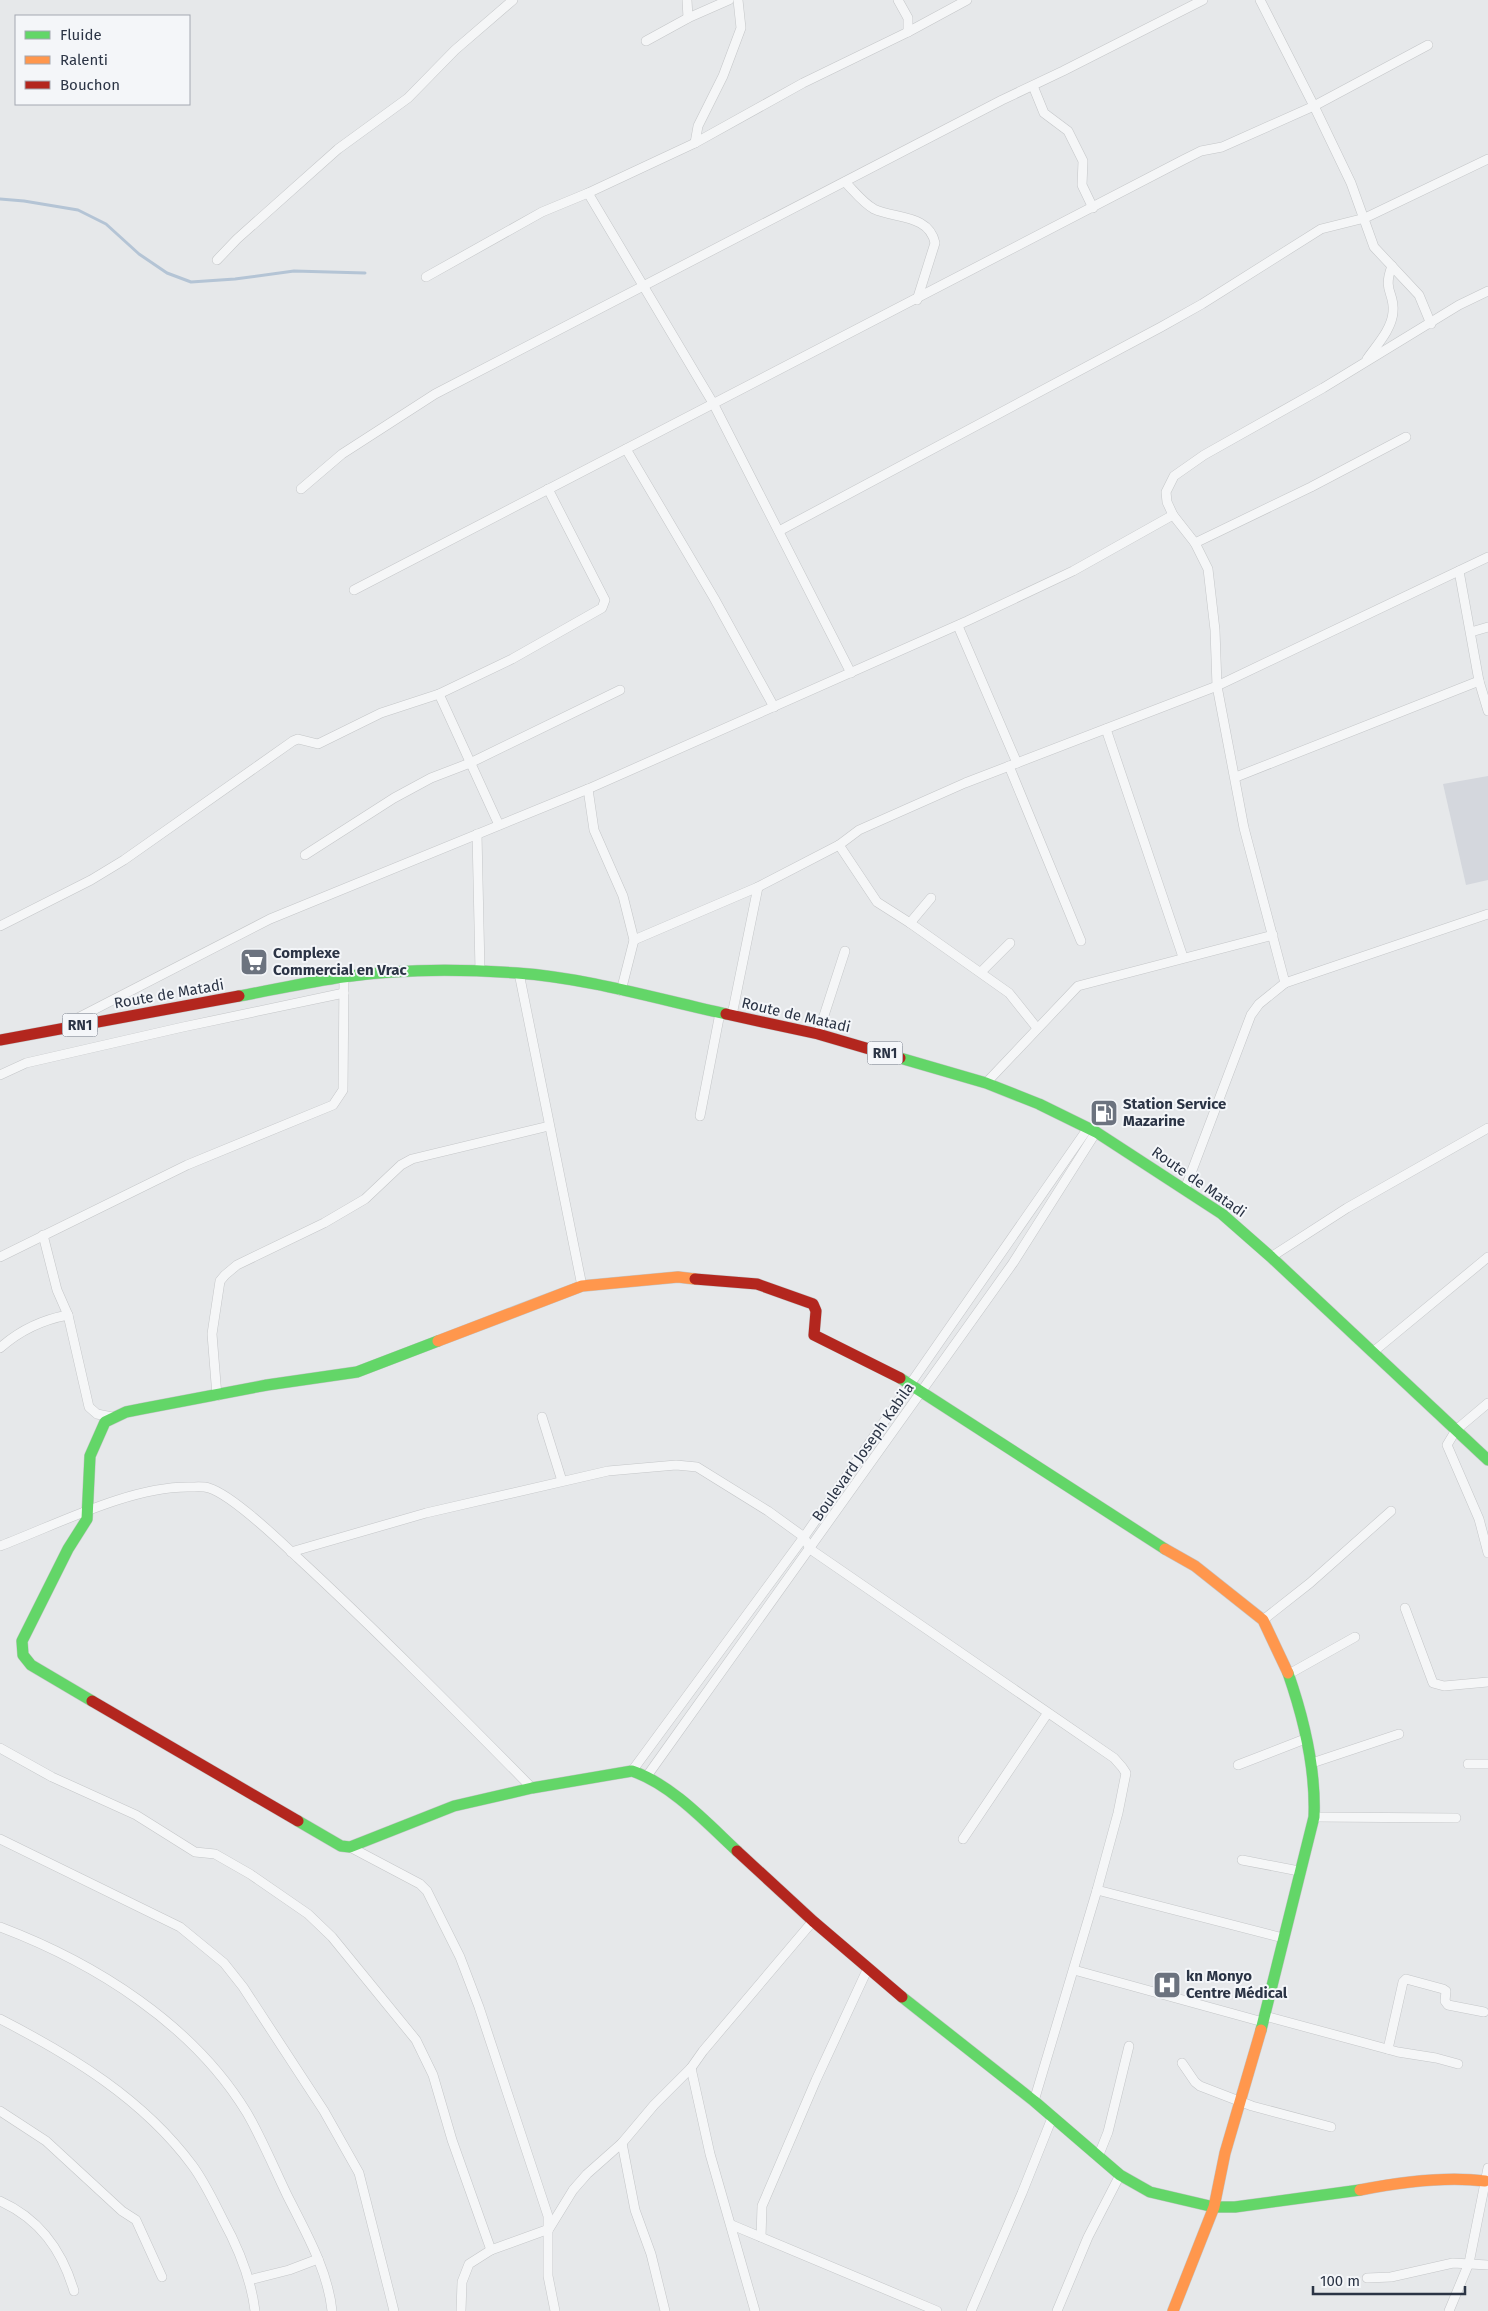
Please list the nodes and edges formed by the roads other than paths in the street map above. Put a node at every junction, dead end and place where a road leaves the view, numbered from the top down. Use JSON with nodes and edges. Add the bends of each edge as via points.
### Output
{"nodes":[{"id":1,"x":513,"y":0,"type":"edge"},
{"id":2,"x":687,"y":0,"type":"edge"},
{"id":3,"x":729,"y":0,"type":"edge"},
{"id":4,"x":738,"y":0,"type":"edge"},
{"id":5,"x":898,"y":0,"type":"edge"},
{"id":6,"x":967,"y":0,"type":"edge"},
{"id":7,"x":1203,"y":0,"type":"edge"},
{"id":8,"x":1260,"y":0,"type":"edge"},
{"id":9,"x":688,"y":18,"type":"junction"},
{"id":10,"x":908,"y":32,"type":"junction"},
{"id":11,"x":646,"y":42,"type":"dead end"},
{"id":12,"x":1428,"y":45,"type":"dead end"},
{"id":13,"x":1033,"y":86,"type":"junction"},
{"id":14,"x":1314,"y":106,"type":"junction"},
{"id":15,"x":695,"y":143,"type":"junction"},
{"id":16,"x":1488,"y":159,"type":"edge"},
{"id":17,"x":845,"y":182,"type":"junction"},
{"id":18,"x":588,"y":193,"type":"junction"},
{"id":19,"x":1093,"y":208,"type":"junction"},
{"id":20,"x":1365,"y":218,"type":"junction"},
{"id":21,"x":218,"y":260,"type":"dead end"},
{"id":22,"x":1392,"y":266,"type":"junction"},
{"id":23,"x":426,"y":277,"type":"dead end"},
{"id":24,"x":645,"y":287,"type":"junction"},
{"id":25,"x":1488,"y":291,"type":"edge"},
{"id":26,"x":917,"y":300,"type":"junction"},
{"id":27,"x":1430,"y":324,"type":"junction"},
{"id":28,"x":1364,"y":362,"type":"junction"},
{"id":29,"x":713,"y":404,"type":"junction"},
{"id":30,"x":1406,"y":437,"type":"dead end"},
{"id":31,"x":626,"y":449,"type":"junction"},
{"id":32,"x":301,"y":489,"type":"dead end"},
{"id":33,"x":548,"y":489,"type":"junction"},
{"id":34,"x":1173,"y":515,"type":"junction"},
{"id":35,"x":779,"y":531,"type":"junction"},
{"id":36,"x":1195,"y":543,"type":"junction"},
{"id":37,"x":1488,"y":557,"type":"edge"},
{"id":38,"x":1458,"y":571,"type":"junction"},
{"id":39,"x":354,"y":590,"type":"dead end"},
{"id":40,"x":958,"y":626,"type":"junction"},
{"id":41,"x":1488,"y":627,"type":"edge"},
{"id":42,"x":1471,"y":632,"type":"junction"},
{"id":43,"x":851,"y":673,"type":"junction"},
{"id":44,"x":1479,"y":681,"type":"junction"},
{"id":45,"x":1217,"y":686,"type":"junction"},
{"id":46,"x":620,"y":690,"type":"dead end"},
{"id":47,"x":439,"y":694,"type":"junction"},
{"id":48,"x":774,"y":707,"type":"junction"},
{"id":49,"x":1488,"y":711,"type":"edge"},
{"id":50,"x":1106,"y":729,"type":"junction"},
{"id":51,"x":470,"y":763,"type":"junction"},
{"id":52,"x":1013,"y":764,"type":"junction"},
{"id":53,"x":1236,"y":777,"type":"junction"},
{"id":54,"x":588,"y":789,"type":"junction"},
{"id":55,"x":499,"y":825,"type":"junction"},
{"id":56,"x":477,"y":834,"type":"junction"},
{"id":57,"x":839,"y":845,"type":"junction"},
{"id":58,"x":305,"y":855,"type":"dead end"},
{"id":59,"x":758,"y":887,"type":"junction"},
{"id":60,"x":931,"y":898,"type":"dead end"},
{"id":61,"x":1488,"y":914,"type":"edge"},
{"id":62,"x":910,"y":923,"type":"junction"},
{"id":63,"x":0,"y":926,"type":"edge"},
{"id":64,"x":1273,"y":935,"type":"junction"},
{"id":65,"x":634,"y":940,"type":"junction"},
{"id":66,"x":1081,"y":941,"type":"dead end"},
{"id":67,"x":1010,"y":943,"type":"dead end"},
{"id":68,"x":845,"y":951,"type":"dead end"},
{"id":69,"x":1183,"y":957,"type":"junction"},
{"id":70,"x":480,"y":971,"type":"junction"},
{"id":71,"x":981,"y":972,"type":"junction"},
{"id":72,"x":519,"y":973,"type":"junction"},
{"id":73,"x":344,"y":977,"type":"junction"},
{"id":74,"x":1285,"y":983,"type":"junction"},
{"id":75,"x":621,"y":991,"type":"junction"},
{"id":76,"x":344,"y":993,"type":"junction"},
{"id":77,"x":720,"y":1012,"type":"junction"},
{"id":78,"x":732,"y":1015,"type":"junction"},
{"id":79,"x":1037,"y":1028,"type":"junction"},
{"id":80,"x":54,"y":1030,"type":"junction"},
{"id":81,"x":818,"y":1034,"type":"junction"},
{"id":82,"x":0,"y":1040,"type":"edge"},
{"id":83,"x":0,"y":1075,"type":"edge"},
{"id":84,"x":986,"y":1083,"type":"junction"},
{"id":85,"x":700,"y":1116,"type":"dead end"},
{"id":86,"x":549,"y":1126,"type":"junction"},
{"id":87,"x":1488,"y":1128,"type":"edge"},
{"id":88,"x":1092,"y":1130,"type":"junction"},
{"id":89,"x":1185,"y":1188,"type":"junction"},
{"id":90,"x":43,"y":1236,"type":"junction"},
{"id":91,"x":1271,"y":1256,"type":"junction"},
{"id":92,"x":0,"y":1257,"type":"edge"},
{"id":93,"x":1488,"y":1257,"type":"edge"},
{"id":94,"x":582,"y":1286,"type":"junction"},
{"id":95,"x":68,"y":1315,"type":"junction"},
{"id":96,"x":0,"y":1348,"type":"edge"},
{"id":97,"x":1373,"y":1352,"type":"junction"},
{"id":98,"x":916,"y":1388,"type":"junction"},
{"id":99,"x":217,"y":1396,"type":"junction"},
{"id":100,"x":1488,"y":1403,"type":"edge"},
{"id":101,"x":542,"y":1416,"type":"dead end"},
{"id":102,"x":112,"y":1417,"type":"junction"},
{"id":103,"x":1456,"y":1430,"type":"junction"},
{"id":104,"x":1488,"y":1460,"type":"edge"},
{"id":105,"x":562,"y":1482,"type":"junction"},
{"id":106,"x":86,"y":1511,"type":"junction"},
{"id":107,"x":1391,"y":1511,"type":"dead end"},
{"id":108,"x":804,"y":1537,"type":"junction"},
{"id":109,"x":0,"y":1546,"type":"edge"},
{"id":110,"x":810,"y":1549,"type":"junction"},
{"id":111,"x":291,"y":1552,"type":"junction"},
{"id":112,"x":1488,"y":1553,"type":"edge"},
{"id":113,"x":1405,"y":1608,"type":"dead end"},
{"id":114,"x":1263,"y":1620,"type":"junction"},
{"id":115,"x":1355,"y":1638,"type":"dead end"},
{"id":116,"x":1289,"y":1674,"type":"junction"},
{"id":117,"x":1488,"y":1682,"type":"edge"},
{"id":118,"x":1047,"y":1714,"type":"junction"},
{"id":119,"x":1399,"y":1734,"type":"dead end"},
{"id":120,"x":1305,"y":1739,"type":"junction"},
{"id":121,"x":0,"y":1748,"type":"edge"},
{"id":122,"x":1312,"y":1762,"type":"junction"},
{"id":123,"x":1238,"y":1764,"type":"dead end"},
{"id":124,"x":1468,"y":1764,"type":"dead end"},
{"id":125,"x":1488,"y":1764,"type":"edge"},
{"id":126,"x":632,"y":1771,"type":"junction"},
{"id":127,"x":646,"y":1776,"type":"junction"},
{"id":128,"x":532,"y":1788,"type":"junction"},
{"id":129,"x":1314,"y":1817,"type":"junction"},
{"id":130,"x":1456,"y":1818,"type":"dead end"},
{"id":131,"x":0,"y":1838,"type":"edge"},
{"id":132,"x":963,"y":1839,"type":"dead end"},
{"id":133,"x":350,"y":1848,"type":"junction"},
{"id":134,"x":1242,"y":1860,"type":"dead end"},
{"id":135,"x":1299,"y":1871,"type":"junction"},
{"id":136,"x":1097,"y":1890,"type":"junction"},
{"id":137,"x":813,"y":1921,"type":"junction"},
{"id":138,"x":0,"y":1927,"type":"edge"},
{"id":139,"x":1283,"y":1938,"type":"junction"},
{"id":140,"x":868,"y":1968,"type":"junction"},
{"id":141,"x":1074,"y":1970,"type":"junction"},
{"id":142,"x":1484,"y":2012,"type":"dead end"},
{"id":143,"x":0,"y":2019,"type":"edge"},
{"id":144,"x":1264,"y":2019,"type":"junction"},
{"id":145,"x":1129,"y":2046,"type":"dead end"},
{"id":146,"x":1388,"y":2049,"type":"junction"},
{"id":147,"x":1182,"y":2063,"type":"dead end"},
{"id":148,"x":1458,"y":2064,"type":"dead end"},
{"id":149,"x":691,"y":2068,"type":"junction"},
{"id":150,"x":1034,"y":2100,"type":"junction"},
{"id":151,"x":1240,"y":2100,"type":"junction"},
{"id":152,"x":0,"y":2111,"type":"edge"},
{"id":153,"x":1052,"y":2118,"type":"junction"},
{"id":154,"x":1331,"y":2127,"type":"dead end"},
{"id":155,"x":622,"y":2143,"type":"junction"},
{"id":156,"x":1098,"y":2157,"type":"junction"},
{"id":157,"x":1488,"y":2168,"type":"edge"},
{"id":158,"x":1120,"y":2175,"type":"junction"},
{"id":159,"x":1485,"y":2181,"type":"junction"},
{"id":160,"x":0,"y":2201,"type":"edge"},
{"id":161,"x":1484,"y":2202,"type":"edge"},
{"id":162,"x":1214,"y":2207,"type":"junction"},
{"id":163,"x":732,"y":2225,"type":"junction"},
{"id":164,"x":549,"y":2229,"type":"junction"},
{"id":165,"x":761,"y":2236,"type":"junction"},
{"id":166,"x":491,"y":2250,"type":"junction"},
{"id":167,"x":318,"y":2259,"type":"junction"},
{"id":168,"x":1469,"y":2263,"type":"junction"},
{"id":169,"x":1488,"y":2265,"type":"edge"},
{"id":170,"x":162,"y":2277,"type":"dead end"},
{"id":171,"x":1367,"y":2278,"type":"dead end"},
{"id":172,"x":249,"y":2280,"type":"junction"},
{"id":173,"x":74,"y":2291,"type":"dead end"},
{"id":174,"x":255,"y":2311,"type":"edge"},
{"id":175,"x":332,"y":2311,"type":"edge"},
{"id":176,"x":394,"y":2311,"type":"edge"},
{"id":177,"x":461,"y":2311,"type":"edge"},
{"id":178,"x":555,"y":2311,"type":"edge"},
{"id":179,"x":665,"y":2311,"type":"edge"},
{"id":180,"x":755,"y":2311,"type":"edge"},
{"id":181,"x":937,"y":2311,"type":"edge"},
{"id":182,"x":971,"y":2311,"type":"edge"},
{"id":183,"x":1057,"y":2311,"type":"edge"},
{"id":184,"x":1173,"y":2311,"type":"edge"},
{"id":185,"x":1449,"y":2311,"type":"edge"}],
"edges":[{"from":1,"to":21,"type":"street","via":[[455,50],[408,98],[338,149],[237,239]]},
{"from":2,"to":9,"type":"street"},
{"from":3,"to":9,"type":"street"},
{"from":4,"to":15,"type":"street","via":[[741,28],[723,76],[698,126]]},
{"from":5,"to":10,"type":"street","via":[[908,18]]},
{"from":6,"to":10,"type":"street"},
{"from":7,"to":13,"type":"street"},
{"from":8,"to":14,"type":"street"},
{"from":9,"to":11,"type":"street"},
{"from":10,"to":15,"type":"street"},
{"from":12,"to":14,"type":"street"},
{"from":13,"to":17,"type":"street"},
{"from":13,"to":19,"type":"street","via":[[1044,113],[1068,131],[1083,161],[1082,184]]},
{"from":14,"to":19,"type":"street","via":[[1222,147],[1201,151]]},
{"from":14,"to":20,"type":"street"},
{"from":15,"to":18,"type":"street"},
{"from":16,"to":20,"type":"street"},
{"from":17,"to":24,"type":"street"},
{"from":17,"to":26,"type":"street","via":[[876,210],[918,221],[933,234],[935,243]]},
{"from":18,"to":23,"type":"street","via":[[542,212]]},
{"from":18,"to":24,"type":"street"},
{"from":19,"to":26,"type":"street"},
{"from":20,"to":22,"type":"street","via":[[1374,247]]},
{"from":20,"to":35,"type":"street","via":[[1321,229],[1161,327]]},
{"from":22,"to":27,"type":"street","via":[[1419,294]]},
{"from":22,"to":28,"type":"street","via":[[1387,279],[1393,306],[1391,321]]},
{"from":24,"to":29,"type":"street"},
{"from":24,"to":32,"type":"street","via":[[435,394],[342,454]]},
{"from":25,"to":27,"type":"street"},
{"from":26,"to":29,"type":"street"},
{"from":27,"to":28,"type":"street"},
{"from":28,"to":34,"type":"street","via":[[1204,455],[1174,476],[1166,492]]},
{"from":29,"to":31,"type":"street"},
{"from":29,"to":35,"type":"street"},
{"from":30,"to":36,"type":"street"},
{"from":31,"to":33,"type":"street"},
{"from":31,"to":48,"type":"street"},
{"from":33,"to":39,"type":"street"},
{"from":33,"to":47,"type":"street","via":[[605,600],[604,606],[512,659]]},
{"from":34,"to":36,"type":"street"},
{"from":34,"to":40,"type":"street","via":[[1073,572]]},
{"from":35,"to":43,"type":"street"},
{"from":36,"to":45,"type":"street","via":[[1208,569]]},
{"from":37,"to":38,"type":"street"},
{"from":38,"to":42,"type":"street"},
{"from":38,"to":45,"type":"street"},
{"from":40,"to":43,"type":"street"},
{"from":40,"to":52,"type":"street"},
{"from":41,"to":42,"type":"street"},
{"from":42,"to":44,"type":"street"},
{"from":43,"to":48,"type":"street"},
{"from":44,"to":49,"type":"street"},
{"from":44,"to":53,"type":"street"},
{"from":45,"to":50,"type":"street"},
{"from":45,"to":53,"type":"street"},
{"from":46,"to":51,"type":"street"},
{"from":47,"to":51,"type":"street"},
{"from":47,"to":63,"type":"street","via":[[381,713],[318,744],[298,739],[293,741],[124,860]]},
{"from":48,"to":54,"type":"street"},
{"from":50,"to":52,"type":"street"},
{"from":50,"to":69,"type":"street"},
{"from":51,"to":55,"type":"street"},
{"from":51,"to":58,"type":"street","via":[[401,794]]},
{"from":52,"to":57,"type":"street","via":[[859,830]]},
{"from":52,"to":66,"type":"street"},
{"from":53,"to":64,"type":"street","via":[[1244,828]]},
{"from":54,"to":55,"type":"street"},
{"from":54,"to":65,"type":"street","via":[[594,830],[623,896]]},
{"from":55,"to":56,"type":"street"},
{"from":56,"to":70,"type":"street"},
{"from":56,"to":80,"type":"street","via":[[270,919]]},
{"from":57,"to":59,"type":"street"},
{"from":57,"to":62,"type":"street","via":[[877,902]]},
{"from":59,"to":65,"type":"street"},
{"from":59,"to":78,"type":"street"},
{"from":60,"to":62,"type":"street"},
{"from":61,"to":74,"type":"street"},
{"from":62,"to":71,"type":"street"},
{"from":64,"to":69,"type":"street"},
{"from":64,"to":74,"type":"street"},
{"from":65,"to":75,"type":"street"},
{"from":67,"to":71,"type":"street"},
{"from":68,"to":81,"type":"street"},
{"from":69,"to":79,"type":"street","via":[[1078,986]]},
{"from":70,"to":72,"type":"main road","name":"Route de Matadi","number":"RN1"},
{"from":70,"to":73,"type":"main road","name":"Route de Matadi","number":"RN1"},
{"from":71,"to":79,"type":"street","via":[[1009,992]]},
{"from":72,"to":75,"type":"main road","name":"Route de Matadi","number":"RN1"},
{"from":72,"to":86,"type":"street"},
{"from":73,"to":76,"type":"street"},
{"from":73,"to":80,"type":"main road","name":"Route de Matadi","number":"RN1"},
{"from":74,"to":89,"type":"street","via":[[1259,1004],[1251,1015]]},
{"from":75,"to":77,"type":"main road","name":"Route de Matadi","number":"RN1"},
{"from":76,"to":83,"type":"street","via":[[26,1063]]},
{"from":76,"to":90,"type":"street","via":[[343,1090],[333,1105],[187,1165]]},
{"from":77,"to":78,"type":"main road","name":"Route de Matadi","number":"RN1"},
{"from":77,"to":85,"type":"street"},
{"from":78,"to":81,"type":"main road","name":"Route de Matadi","number":"RN1"},
{"from":79,"to":84,"type":"street"},
{"from":80,"to":82,"type":"main road","name":"Route de Matadi","number":"RN1"},
{"from":81,"to":84,"type":"main road","name":"Route de Matadi","number":"RN1"},
{"from":84,"to":88,"type":"main road","name":"Route de Matadi","number":"RN1"},
{"from":86,"to":94,"type":"street"},
{"from":86,"to":99,"type":"street","via":[[412,1159],[401,1165],[365,1199],[324,1223],[237,1265],[220,1281],[214,1316],[212,1334]]},
{"from":87,"to":91,"type":"street","via":[[1347,1208]]},
{"from":88,"to":89,"type":"main road","name":"Route de Matadi","number":"RN1"},
{"from":88,"to":98,"type":"street","name":"Boulevard Joseph Kabila"},
{"from":88,"to":98,"type":"street","name":"Boulevard Joseph Kabila","via":[[1013,1263]]},
{"from":89,"to":91,"type":"main road","name":"Route de Matadi","number":"RN1","via":[[1222,1214]]},
{"from":90,"to":92,"type":"street"},
{"from":90,"to":95,"type":"street","via":[[57,1290]]},
{"from":91,"to":97,"type":"main road","name":"Route de Matadi","number":"RN1"},
{"from":93,"to":97,"type":"street"},
{"from":94,"to":98,"type":"main road","via":[[678,1277],[757,1284],[813,1304],[816,1311],[814,1335]]},
{"from":94,"to":99,"type":"main road","via":[[357,1372]]},
{"from":95,"to":96,"type":"street","via":[[45,1320],[16,1334]]},
{"from":95,"to":102,"type":"street","via":[[89,1407],[97,1414]]},
{"from":97,"to":103,"type":"main road","name":"Route de Matadi","number":"RN1"},
{"from":98,"to":108,"type":"street","name":"Boulevard Joseph Kabila"},
{"from":98,"to":110,"type":"street","name":"Boulevard Joseph Kabila"},
{"from":98,"to":114,"type":"main road","via":[[1131,1529],[1195,1566]]},
{"from":99,"to":102,"type":"main road"},
{"from":100,"to":103,"type":"street"},
{"from":101,"to":105,"type":"street"},
{"from":102,"to":106,"type":"main road","via":[[105,1422],[90,1456]]},
{"from":103,"to":104,"type":"main road","name":"Route de Matadi","number":"RN1"},
{"from":103,"to":112,"type":"street","via":[[1448,1440],[1448,1452],[1474,1506]]},
{"from":105,"to":108,"type":"street","via":[[608,1471],[676,1465],[696,1467]]},
{"from":105,"to":111,"type":"street","via":[[426,1513]]},
{"from":106,"to":109,"type":"street"},
{"from":106,"to":111,"type":"street","via":[[174,1487],[208,1488],[230,1500]]},
{"from":106,"to":133,"type":"main road","via":[[87,1519],[68,1549],[22,1641],[23,1655],[31,1665],[341,1846]]},
{"from":107,"to":114,"type":"street"},
{"from":108,"to":110,"type":"street"},
{"from":108,"to":126,"type":"street","name":"Boulevard Joseph Kabila"},
{"from":110,"to":118,"type":"street"},
{"from":110,"to":127,"type":"street","name":"Boulevard Joseph Kabila"},
{"from":111,"to":128,"type":"street","via":[[382,1636]]},
{"from":113,"to":117,"type":"street","via":[[1433,1683],[1444,1686]]},
{"from":114,"to":116,"type":"main road"},
{"from":115,"to":116,"type":"street"},
{"from":116,"to":120,"type":"main road"},
{"from":118,"to":132,"type":"street"},
{"from":118,"to":136,"type":"street","via":[[1114,1758],[1126,1773]]},
{"from":119,"to":122,"type":"street"},
{"from":120,"to":122,"type":"main road"},
{"from":120,"to":123,"type":"street"},
{"from":121,"to":166,"type":"street","via":[[52,1777],[136,1815],[195,1852],[215,1854],[308,1914],[332,1936],[423,2052]]},
{"from":122,"to":129,"type":"main road"},
{"from":124,"to":125,"type":"street"},
{"from":126,"to":127,"type":"main road"},
{"from":126,"to":128,"type":"main road"},
{"from":127,"to":137,"type":"main road","via":[[693,1810]]},
{"from":128,"to":133,"type":"main road","via":[[454,1806]]},
{"from":129,"to":130,"type":"street"},
{"from":129,"to":135,"type":"main road"},
{"from":131,"to":176,"type":"street","via":[[180,1927],[224,1963],[324,2110],[359,2173]]},
{"from":133,"to":164,"type":"street","via":[[420,1884],[438,1909],[479,2007],[548,2216]]},
{"from":134,"to":135,"type":"street"},
{"from":135,"to":139,"type":"main road"},
{"from":136,"to":139,"type":"street"},
{"from":136,"to":141,"type":"street"},
{"from":137,"to":140,"type":"main road"},
{"from":137,"to":149,"type":"street"},
{"from":138,"to":167,"type":"street","via":[[79,1962],[169,2021],[189,2041],[246,2113]]},
{"from":139,"to":144,"type":"main road"},
{"from":140,"to":150,"type":"main road"},
{"from":140,"to":165,"type":"street","via":[[762,2206]]},
{"from":141,"to":144,"type":"street"},
{"from":141,"to":150,"type":"street"},
{"from":142,"to":146,"type":"street","via":[[1448,2005],[1443,1989],[1406,1979]]},
{"from":143,"to":172,"type":"street","via":[[66,2054],[153,2120],[208,2189]]},
{"from":144,"to":146,"type":"street"},
{"from":144,"to":151,"type":"main road"},
{"from":145,"to":156,"type":"street","via":[[1108,2132]]},
{"from":146,"to":148,"type":"street"},
{"from":147,"to":151,"type":"street","via":[[1200,2086]]},
{"from":149,"to":155,"type":"street"},
{"from":149,"to":163,"type":"street","via":[[710,2154]]},
{"from":150,"to":153,"type":"main road"},
{"from":151,"to":154,"type":"street"},
{"from":151,"to":162,"type":"main road"},
{"from":152,"to":170,"type":"street","via":[[46,2141],[122,2211],[134,2218]]},
{"from":153,"to":156,"type":"main road"},
{"from":153,"to":182,"type":"street"},
{"from":155,"to":164,"type":"street","via":[[586,2174]]},
{"from":155,"to":179,"type":"street","via":[[635,2210]]},
{"from":156,"to":158,"type":"main road"},
{"from":157,"to":159,"type":"street"},
{"from":158,"to":162,"type":"main road","via":[[1150,2192]]},
{"from":158,"to":183,"type":"street","via":[[1088,2237]]},
{"from":159,"to":161,"type":"street"},
{"from":159,"to":162,"type":"main road","via":[[1389,2184],[1266,2203]]},
{"from":160,"to":173,"type":"street","via":[[48,2235],[70,2275]]},
{"from":161,"to":168,"type":"street"},
{"from":162,"to":184,"type":"main road"},
{"from":163,"to":165,"type":"street"},
{"from":163,"to":180,"type":"street"},
{"from":164,"to":166,"type":"street"},
{"from":164,"to":178,"type":"street","via":[[546,2242],[548,2276]]},
{"from":165,"to":181,"type":"street"},
{"from":166,"to":177,"type":"street","via":[[469,2264],[465,2272]]},
{"from":167,"to":172,"type":"street"},
{"from":167,"to":175,"type":"street","via":[[329,2288]]},
{"from":168,"to":169,"type":"street"},
{"from":168,"to":171,"type":"street","via":[[1453,2263],[1391,2277]]},
{"from":168,"to":185,"type":"street"},
{"from":172,"to":174,"type":"street"}]}
